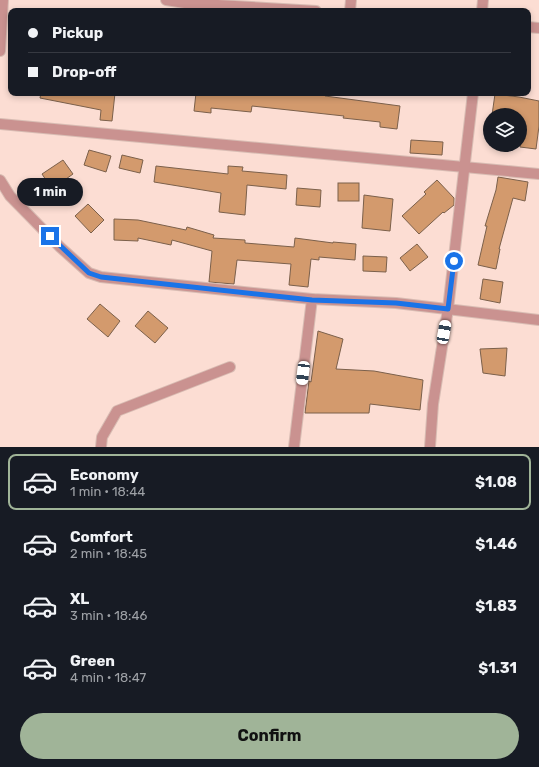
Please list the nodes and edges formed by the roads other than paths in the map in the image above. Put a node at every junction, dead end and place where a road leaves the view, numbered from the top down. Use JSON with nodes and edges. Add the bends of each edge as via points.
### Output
{"nodes":[{"id":1,"x":3,"y":0,"type":"edge"},
{"id":2,"x":166,"y":0,"type":"edge"},
{"id":3,"x":260,"y":8,"type":"edge"},
{"id":4,"x":0,"y":51,"type":"edge"},
{"id":5,"x":473,"y":96,"type":"edge"},
{"id":6,"x":0,"y":124,"type":"edge"},
{"id":7,"x":465,"y":166,"type":"junction"},
{"id":8,"x":539,"y":174,"type":"edge"},
{"id":9,"x":0,"y":180,"type":"edge"},
{"id":10,"x":312,"y":300,"type":"junction"},
{"id":11,"x":448,"y":309,"type":"junction"},
{"id":12,"x":539,"y":320,"type":"edge"},
{"id":13,"x":230,"y":367,"type":"dead end"},
{"id":14,"x":101,"y":447,"type":"edge"},
{"id":15,"x":294,"y":447,"type":"edge"},
{"id":16,"x":430,"y":447,"type":"edge"}],
"edges":[{"from":1,"to":4,"type":"street"},
{"from":2,"to":3,"type":"street","via":[[185,4]]},
{"from":5,"to":7,"type":"street"},
{"from":6,"to":7,"type":"street"},
{"from":7,"to":8,"type":"street"},
{"from":7,"to":11,"type":"street"},
{"from":9,"to":10,"type":"street","via":[[10,196],[89,273],[101,277]]},
{"from":10,"to":11,"type":"street","via":[[396,303]]},
{"from":10,"to":15,"type":"street"},
{"from":11,"to":12,"type":"street"},
{"from":11,"to":16,"type":"street","via":[[433,404]]},
{"from":13,"to":14,"type":"street","via":[[117,410],[102,437]]}]}
